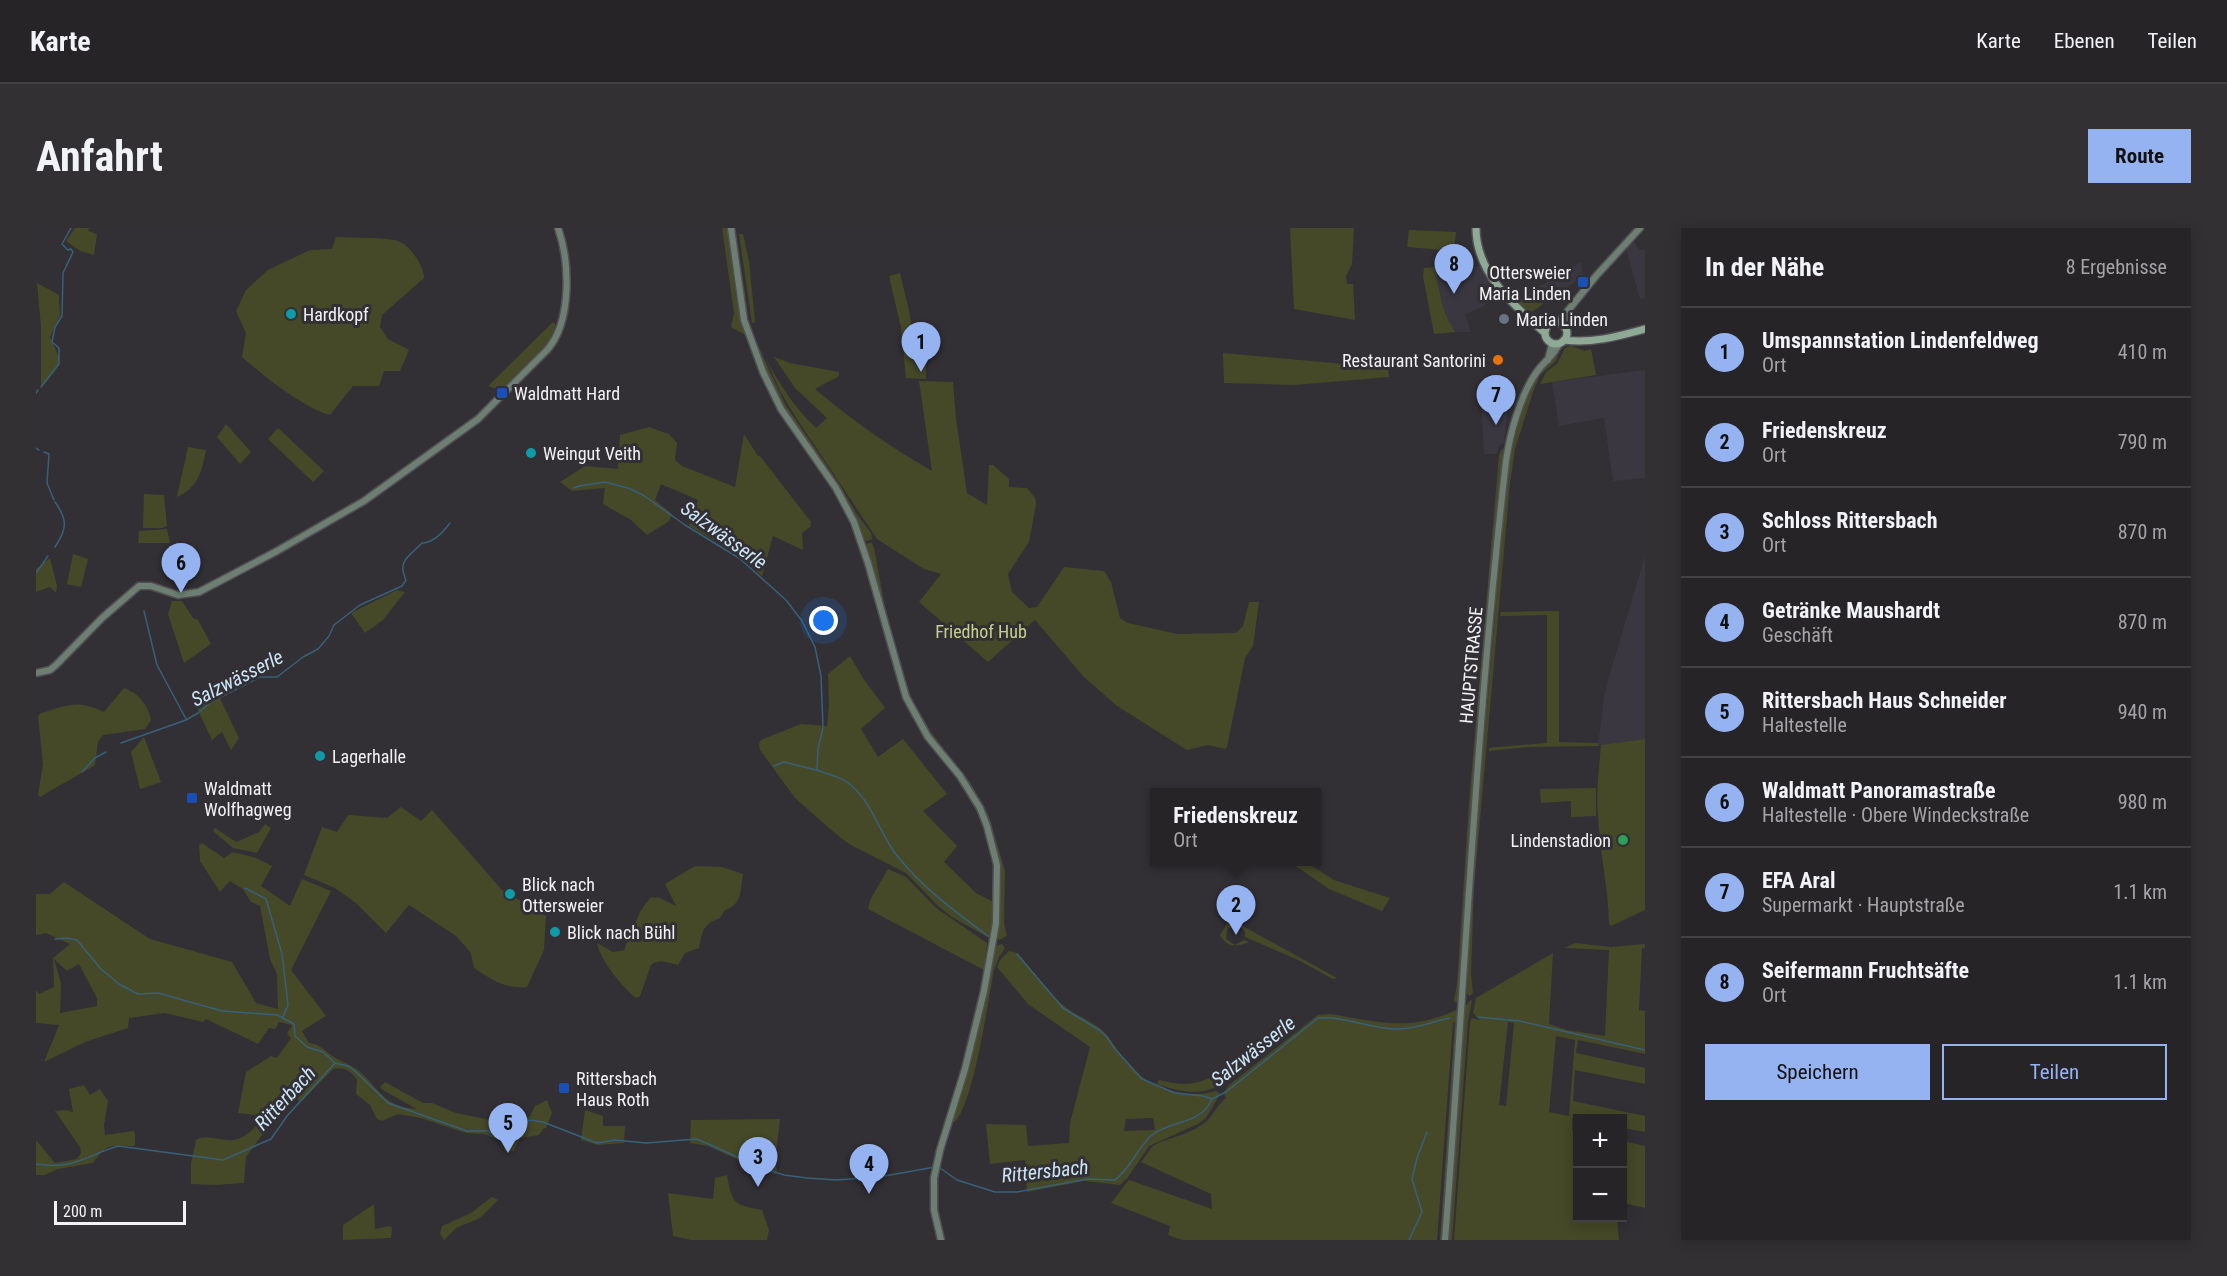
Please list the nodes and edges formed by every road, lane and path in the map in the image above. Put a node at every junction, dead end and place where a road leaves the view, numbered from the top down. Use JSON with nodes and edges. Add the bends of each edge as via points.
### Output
{"nodes":[{"id":1,"x":558,"y":228,"type":"edge"},
{"id":2,"x":730,"y":228,"type":"edge"},
{"id":3,"x":1476,"y":228,"type":"edge"},
{"id":4,"x":1641,"y":228,"type":"edge"},
{"id":5,"x":1546,"y":329,"type":"junction"},
{"id":6,"x":1645,"y":329,"type":"edge"},
{"id":7,"x":1561,"y":335,"type":"junction"},
{"id":8,"x":36,"y":673,"type":"edge"},
{"id":9,"x":941,"y":1240,"type":"edge"},
{"id":10,"x":1445,"y":1240,"type":"edge"}],
"edges":[{"from":1,"to":8,"type":"street","via":[[565,251],[567,282],[561,320],[551,345],[485,412],[364,501],[199,592],[178,595],[139,586],[56,665]]},
{"from":2,"to":9,"type":"street","via":[[744,320],[763,372],[781,409],[850,514],[909,704],[928,737],[970,792],[983,817],[997,866],[996,923],[975,1034],[935,1168],[933,1195]]},
{"from":3,"to":5,"type":"main road","via":[[1479,251],[1489,274],[1531,320]]},
{"from":4,"to":7,"type":"street","name":"HAUPTSTRASSE","via":[[1571,308]]},
{"from":5,"to":7,"type":"main road"},
{"from":5,"to":7,"type":"main road","via":[[1546,339]]},
{"from":6,"to":7,"type":"main road","via":[[1611,338],[1582,340]]},
{"from":7,"to":10,"type":"street","name":"HAUPTSTRASSE","via":[[1535,375],[1517,414],[1506,461],[1467,898]]}]}
